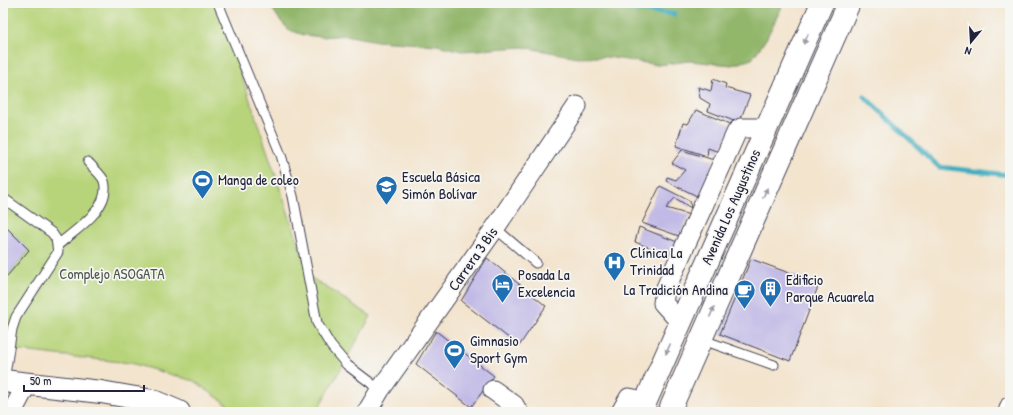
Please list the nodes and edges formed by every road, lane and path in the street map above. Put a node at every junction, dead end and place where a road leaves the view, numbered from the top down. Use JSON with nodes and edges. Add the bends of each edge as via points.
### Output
{"nodes":[{"id":1,"x":218,"y":3,"type":"edge"},
{"id":2,"x":822,"y":3,"type":"edge"},
{"id":3,"x":849,"y":3,"type":"edge"},
{"id":4,"x":577,"y":106,"type":"dead end"},
{"id":5,"x":88,"y":162,"type":"dead end"},
{"id":6,"x":3,"y":198,"type":"edge"},
{"id":7,"x":495,"y":228,"type":"junction"},
{"id":8,"x":58,"y":245,"type":"junction"},
{"id":9,"x":536,"y":263,"type":"dead end"},
{"id":10,"x":700,"y":339,"type":"junction"},
{"id":11,"x":774,"y":365,"type":"dead end"},
{"id":12,"x":3,"y":381,"type":"edge"},
{"id":13,"x":27,"y":384,"type":"junction"},
{"id":14,"x":380,"y":390,"type":"junction"},
{"id":15,"x":494,"y":390,"type":"dead end"},
{"id":16,"x":643,"y":406,"type":"edge"},
{"id":17,"x":1010,"y":406,"type":"edge"},
{"id":18,"x":12,"y":412,"type":"edge"},
{"id":19,"x":179,"y":412,"type":"edge"},
{"id":20,"x":367,"y":412,"type":"edge"},
{"id":21,"x":518,"y":412,"type":"edge"},
{"id":22,"x":621,"y":412,"type":"edge"},
{"id":23,"x":669,"y":412,"type":"edge"},
{"id":24,"x":1008,"y":412,"type":"edge"}],
"edges":[{"from":1,"to":14,"type":"lane","via":[[282,155],[293,196],[317,323],[347,365]]},
{"from":2,"to":16,"type":"main road","name":"Avenida Los Augustinos","one_way":true},
{"from":10,"to":3,"type":"main road","name":"Avenida Los Augustinos","one_way":true},
{"from":4,"to":7,"type":"street","name":"Carrera 3 Bis"},
{"from":5,"to":8,"type":"lane","via":[[104,180],[105,198],[94,214]]},
{"from":6,"to":8,"type":"lane","via":[[52,233]]},
{"from":7,"to":9,"type":"lane"},
{"from":7,"to":14,"type":"street","name":"Carrera 3 Bis"},
{"from":8,"to":12,"type":"lane","via":[[56,257],[16,317]]},
{"from":10,"to":11,"type":"lane"},
{"from":10,"to":23,"type":"main road","name":"Avenida Los Augustinos"},
{"from":12,"to":13,"type":"main road"},
{"from":13,"to":18,"type":"street"},
{"from":13,"to":19,"type":"main road","via":[[153,401]]},
{"from":14,"to":20,"type":"street","name":"Carrera 3 Bis"},
{"from":15,"to":21,"type":"street","via":[[514,405]]},
{"from":16,"to":22,"type":"street","via":[[629,398]]},
{"from":17,"to":24,"type":"street"}]}
